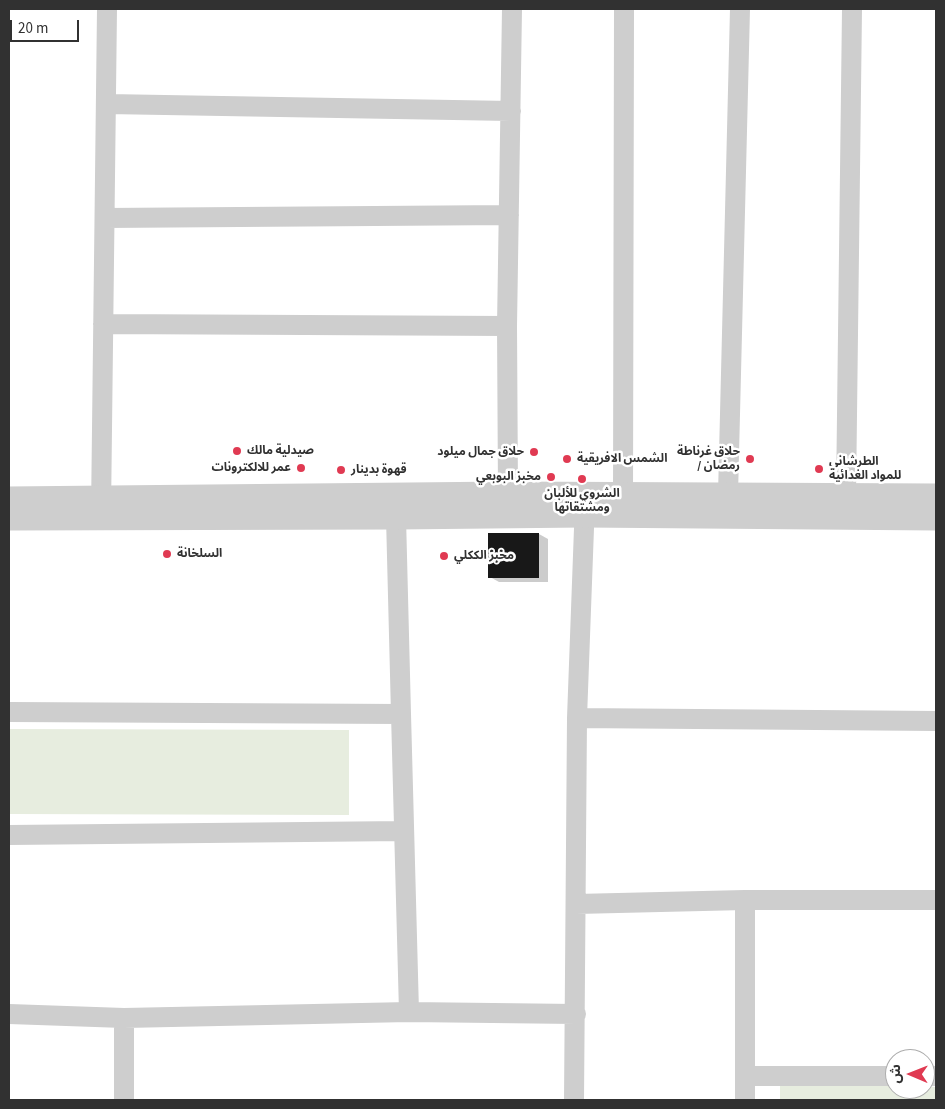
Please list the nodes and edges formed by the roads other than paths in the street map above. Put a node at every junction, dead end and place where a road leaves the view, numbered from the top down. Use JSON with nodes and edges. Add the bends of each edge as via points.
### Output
{"nodes":[{"id":1,"x":107,"y":9,"type":"edge"},
{"id":2,"x":512,"y":9,"type":"edge"},
{"id":3,"x":624,"y":9,"type":"edge"},
{"id":4,"x":740,"y":9,"type":"edge"},
{"id":5,"x":852,"y":9,"type":"edge"},
{"id":6,"x":107,"y":104,"type":"junction"},
{"id":7,"x":511,"y":111,"type":"junction"},
{"id":8,"x":509,"y":215,"type":"junction"},
{"id":9,"x":105,"y":218,"type":"junction"},
{"id":10,"x":103,"y":324,"type":"junction"},
{"id":11,"x":507,"y":326,"type":"junction"},
{"id":12,"x":508,"y":494,"type":"junction"},
{"id":13,"x":623,"y":494,"type":"junction"},
{"id":14,"x":728,"y":495,"type":"junction"},
{"id":15,"x":846,"y":496,"type":"junction"},
{"id":16,"x":936,"y":496,"type":"edge"},
{"id":17,"x":9,"y":499,"type":"edge"},
{"id":18,"x":584,"y":504,"type":"junction"},
{"id":19,"x":101,"y":508,"type":"junction"},
{"id":20,"x":396,"y":517,"type":"junction"},
{"id":21,"x":9,"y":518,"type":"edge"},
{"id":22,"x":936,"y":518,"type":"edge"},
{"id":23,"x":9,"y":712,"type":"edge"},
{"id":24,"x":401,"y":714,"type":"junction"},
{"id":25,"x":577,"y":718,"type":"junction"},
{"id":26,"x":936,"y":721,"type":"edge"},
{"id":27,"x":404,"y":831,"type":"junction"},
{"id":28,"x":9,"y":835,"type":"edge"},
{"id":29,"x":745,"y":900,"type":"junction"},
{"id":30,"x":936,"y":900,"type":"edge"},
{"id":31,"x":576,"y":904,"type":"junction"},
{"id":32,"x":409,"y":1012,"type":"junction"},
{"id":33,"x":9,"y":1014,"type":"edge"},
{"id":34,"x":576,"y":1014,"type":"junction"},
{"id":35,"x":124,"y":1018,"type":"junction"},
{"id":36,"x":745,"y":1076,"type":"junction"},
{"id":37,"x":885,"y":1076,"type":"edge"},
{"id":38,"x":124,"y":1100,"type":"edge"},
{"id":39,"x":574,"y":1100,"type":"edge"},
{"id":40,"x":745,"y":1100,"type":"edge"}],
"edges":[{"from":1,"to":6,"type":"street"},
{"from":2,"to":7,"type":"street"},
{"from":3,"to":13,"type":"street"},
{"from":4,"to":14,"type":"street"},
{"from":5,"to":15,"type":"street"},
{"from":6,"to":7,"type":"street"},
{"from":6,"to":9,"type":"street"},
{"from":7,"to":8,"type":"street"},
{"from":8,"to":9,"type":"street"},
{"from":8,"to":11,"type":"street"},
{"from":9,"to":10,"type":"street"},
{"from":10,"to":11,"type":"street"},
{"from":10,"to":19,"type":"street"},
{"from":11,"to":12,"type":"street"},
{"from":12,"to":18,"type":"street"},
{"from":12,"to":19,"type":"street"},
{"from":13,"to":14,"type":"street"},
{"from":13,"to":18,"type":"street"},
{"from":14,"to":15,"type":"street"},
{"from":15,"to":16,"type":"street"},
{"from":17,"to":19,"type":"street"},
{"from":18,"to":20,"type":"street"},
{"from":18,"to":22,"type":"street"},
{"from":18,"to":25,"type":"street"},
{"from":19,"to":20,"type":"street"},
{"from":19,"to":21,"type":"street"},
{"from":20,"to":24,"type":"street"},
{"from":23,"to":24,"type":"street"},
{"from":24,"to":27,"type":"street"},
{"from":25,"to":26,"type":"street"},
{"from":25,"to":31,"type":"street"},
{"from":27,"to":28,"type":"street"},
{"from":27,"to":32,"type":"street"},
{"from":29,"to":30,"type":"street"},
{"from":29,"to":31,"type":"street"},
{"from":29,"to":36,"type":"street"},
{"from":31,"to":34,"type":"street"},
{"from":32,"to":34,"type":"street"},
{"from":32,"to":35,"type":"street"},
{"from":33,"to":35,"type":"street"},
{"from":34,"to":39,"type":"street"},
{"from":35,"to":38,"type":"street"},
{"from":36,"to":37,"type":"street"},
{"from":36,"to":40,"type":"street"}]}
